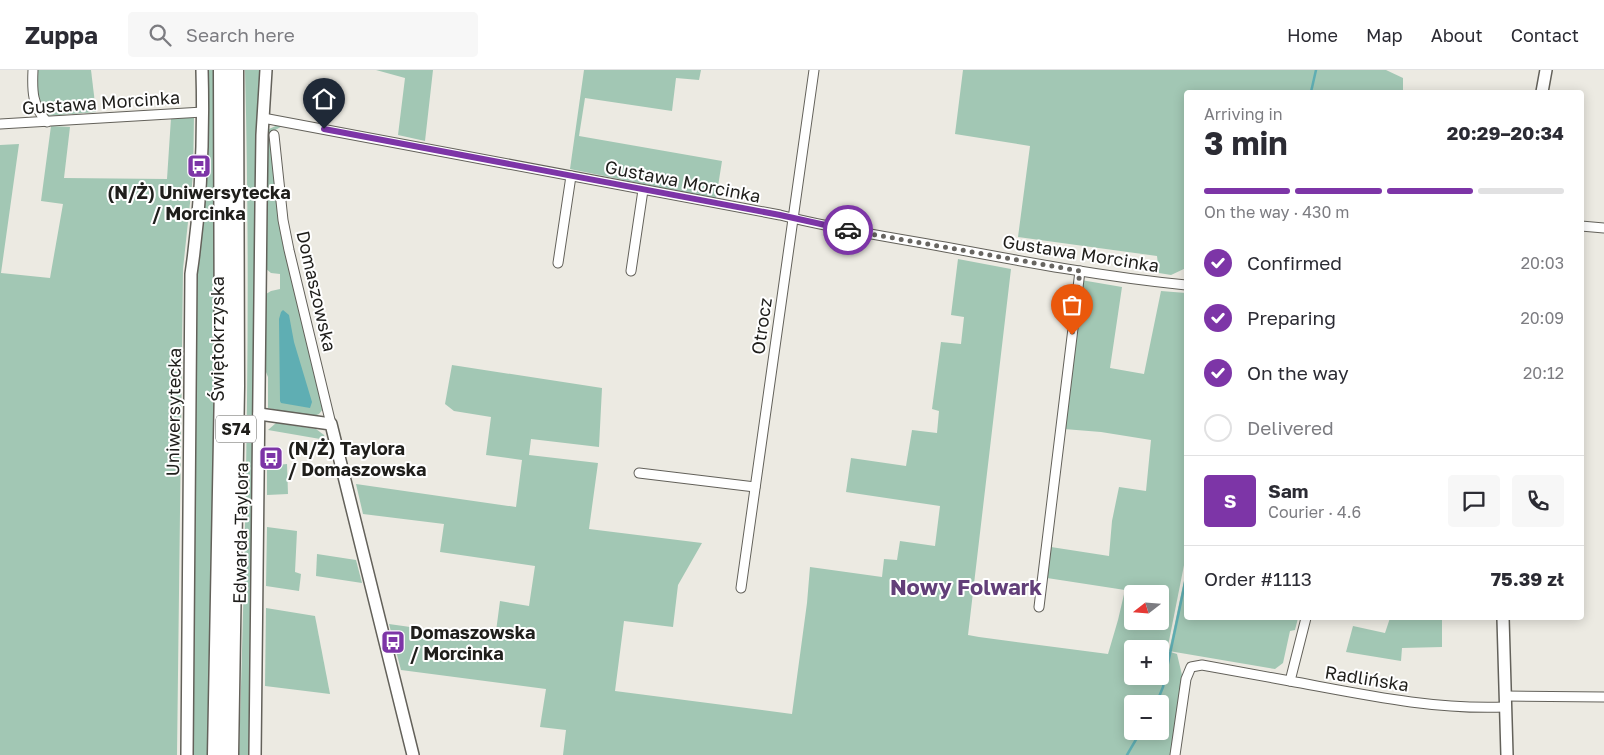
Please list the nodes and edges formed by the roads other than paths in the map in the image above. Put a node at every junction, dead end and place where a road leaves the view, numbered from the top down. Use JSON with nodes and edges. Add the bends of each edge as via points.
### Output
{"nodes":[{"id":1,"x":33,"y":70,"type":"edge"},
{"id":2,"x":202,"y":70,"type":"edge"},
{"id":3,"x":222,"y":70,"type":"edge"},
{"id":4,"x":236,"y":70,"type":"edge"},
{"id":5,"x":266,"y":70,"type":"edge"},
{"id":6,"x":814,"y":70,"type":"edge"},
{"id":7,"x":1546,"y":70,"type":"edge"},
{"id":8,"x":1542,"y":90,"type":"edge"},
{"id":9,"x":229,"y":104,"type":"junction"},
{"id":10,"x":203,"y":112,"type":"junction"},
{"id":11,"x":263,"y":118,"type":"junction"},
{"id":12,"x":47,"y":122,"type":"junction"},
{"id":13,"x":0,"y":124,"type":"edge"},
{"id":14,"x":274,"y":135,"type":"dead end"},
{"id":15,"x":571,"y":176,"type":"junction"},
{"id":16,"x":643,"y":190,"type":"junction"},
{"id":17,"x":793,"y":218,"type":"junction"},
{"id":18,"x":1584,"y":226,"type":"edge"},
{"id":19,"x":1604,"y":228,"type":"edge"},
{"id":20,"x":558,"y":263,"type":"dead end"},
{"id":21,"x":631,"y":271,"type":"dead end"},
{"id":22,"x":1080,"y":271,"type":"junction"},
{"id":23,"x":1184,"y":285,"type":"edge"},
{"id":24,"x":259,"y":414,"type":"junction"},
{"id":25,"x":331,"y":424,"type":"junction"},
{"id":26,"x":639,"y":473,"type":"dead end"},
{"id":27,"x":755,"y":488,"type":"junction"},
{"id":28,"x":741,"y":588,"type":"dead end"},
{"id":29,"x":1039,"y":607,"type":"dead end"},
{"id":30,"x":1305,"y":620,"type":"edge"},
{"id":31,"x":1503,"y":620,"type":"edge"},
{"id":32,"x":1290,"y":681,"type":"junction"},
{"id":33,"x":1604,"y":697,"type":"edge"},
{"id":34,"x":1505,"y":702,"type":"junction"},
{"id":35,"x":186,"y":755,"type":"edge"},
{"id":36,"x":216,"y":755,"type":"edge"},
{"id":37,"x":230,"y":755,"type":"edge"},
{"id":38,"x":255,"y":755,"type":"edge"},
{"id":39,"x":414,"y":755,"type":"edge"},
{"id":40,"x":1176,"y":755,"type":"edge"},
{"id":41,"x":1507,"y":755,"type":"edge"}],
"edges":[{"from":1,"to":12,"type":"street","via":[[32,94],[39,113]]},
{"from":2,"to":10,"type":"street","name":"Uniwersytecka"},
{"from":3,"to":9,"type":"highway","number":"S74"},
{"from":4,"to":9,"type":"highway","number":"S74"},
{"from":5,"to":11,"type":"street","name":"Edwarda Taylora"},
{"from":6,"to":17,"type":"street","name":"Otrocz"},
{"from":7,"to":8,"type":"street"},
{"from":9,"to":36,"type":"highway","name":"Świętokrzyska","number":"S74"},
{"from":9,"to":37,"type":"highway","name":"Świętokrzyska","number":"S74","via":[[236,443]]},
{"from":10,"to":12,"type":"street","name":"Gustawa Morcinka"},
{"from":10,"to":35,"type":"street","name":"Uniwersytecka","via":[[200,204],[191,274]]},
{"from":11,"to":15,"type":"street","name":"Gustawa Morcinka"},
{"from":11,"to":24,"type":"street","name":"Edwarda Taylora"},
{"from":12,"to":13,"type":"street","name":"Gustawa Morcinka"},
{"from":14,"to":25,"type":"street","name":"Domaszowska","via":[[288,250]]},
{"from":15,"to":16,"type":"street","name":"Gustawa Morcinka"},
{"from":15,"to":20,"type":"street"},
{"from":16,"to":17,"type":"street","name":"Gustawa Morcinka"},
{"from":16,"to":21,"type":"street"},
{"from":17,"to":22,"type":"street","name":"Gustawa Morcinka"},
{"from":17,"to":27,"type":"street","name":"Otrocz"},
{"from":18,"to":19,"type":"street"},
{"from":22,"to":23,"type":"street","name":"Gustawa Morcinka"},
{"from":22,"to":29,"type":"street"},
{"from":24,"to":25,"type":"street"},
{"from":24,"to":38,"type":"street","name":"Edwarda Taylora"},
{"from":25,"to":39,"type":"street","name":"Domaszowska"},
{"from":26,"to":27,"type":"street"},
{"from":27,"to":28,"type":"street","name":"Otrocz"},
{"from":30,"to":32,"type":"street"},
{"from":31,"to":34,"type":"street"},
{"from":32,"to":34,"type":"street","name":"Radlińska","via":[[1450,706]]},
{"from":32,"to":40,"type":"street","name":"Radlińska","via":[[1202,665],[1192,667],[1186,679]]},
{"from":33,"to":34,"type":"street","name":"Radlińska"},
{"from":34,"to":41,"type":"street"}]}
